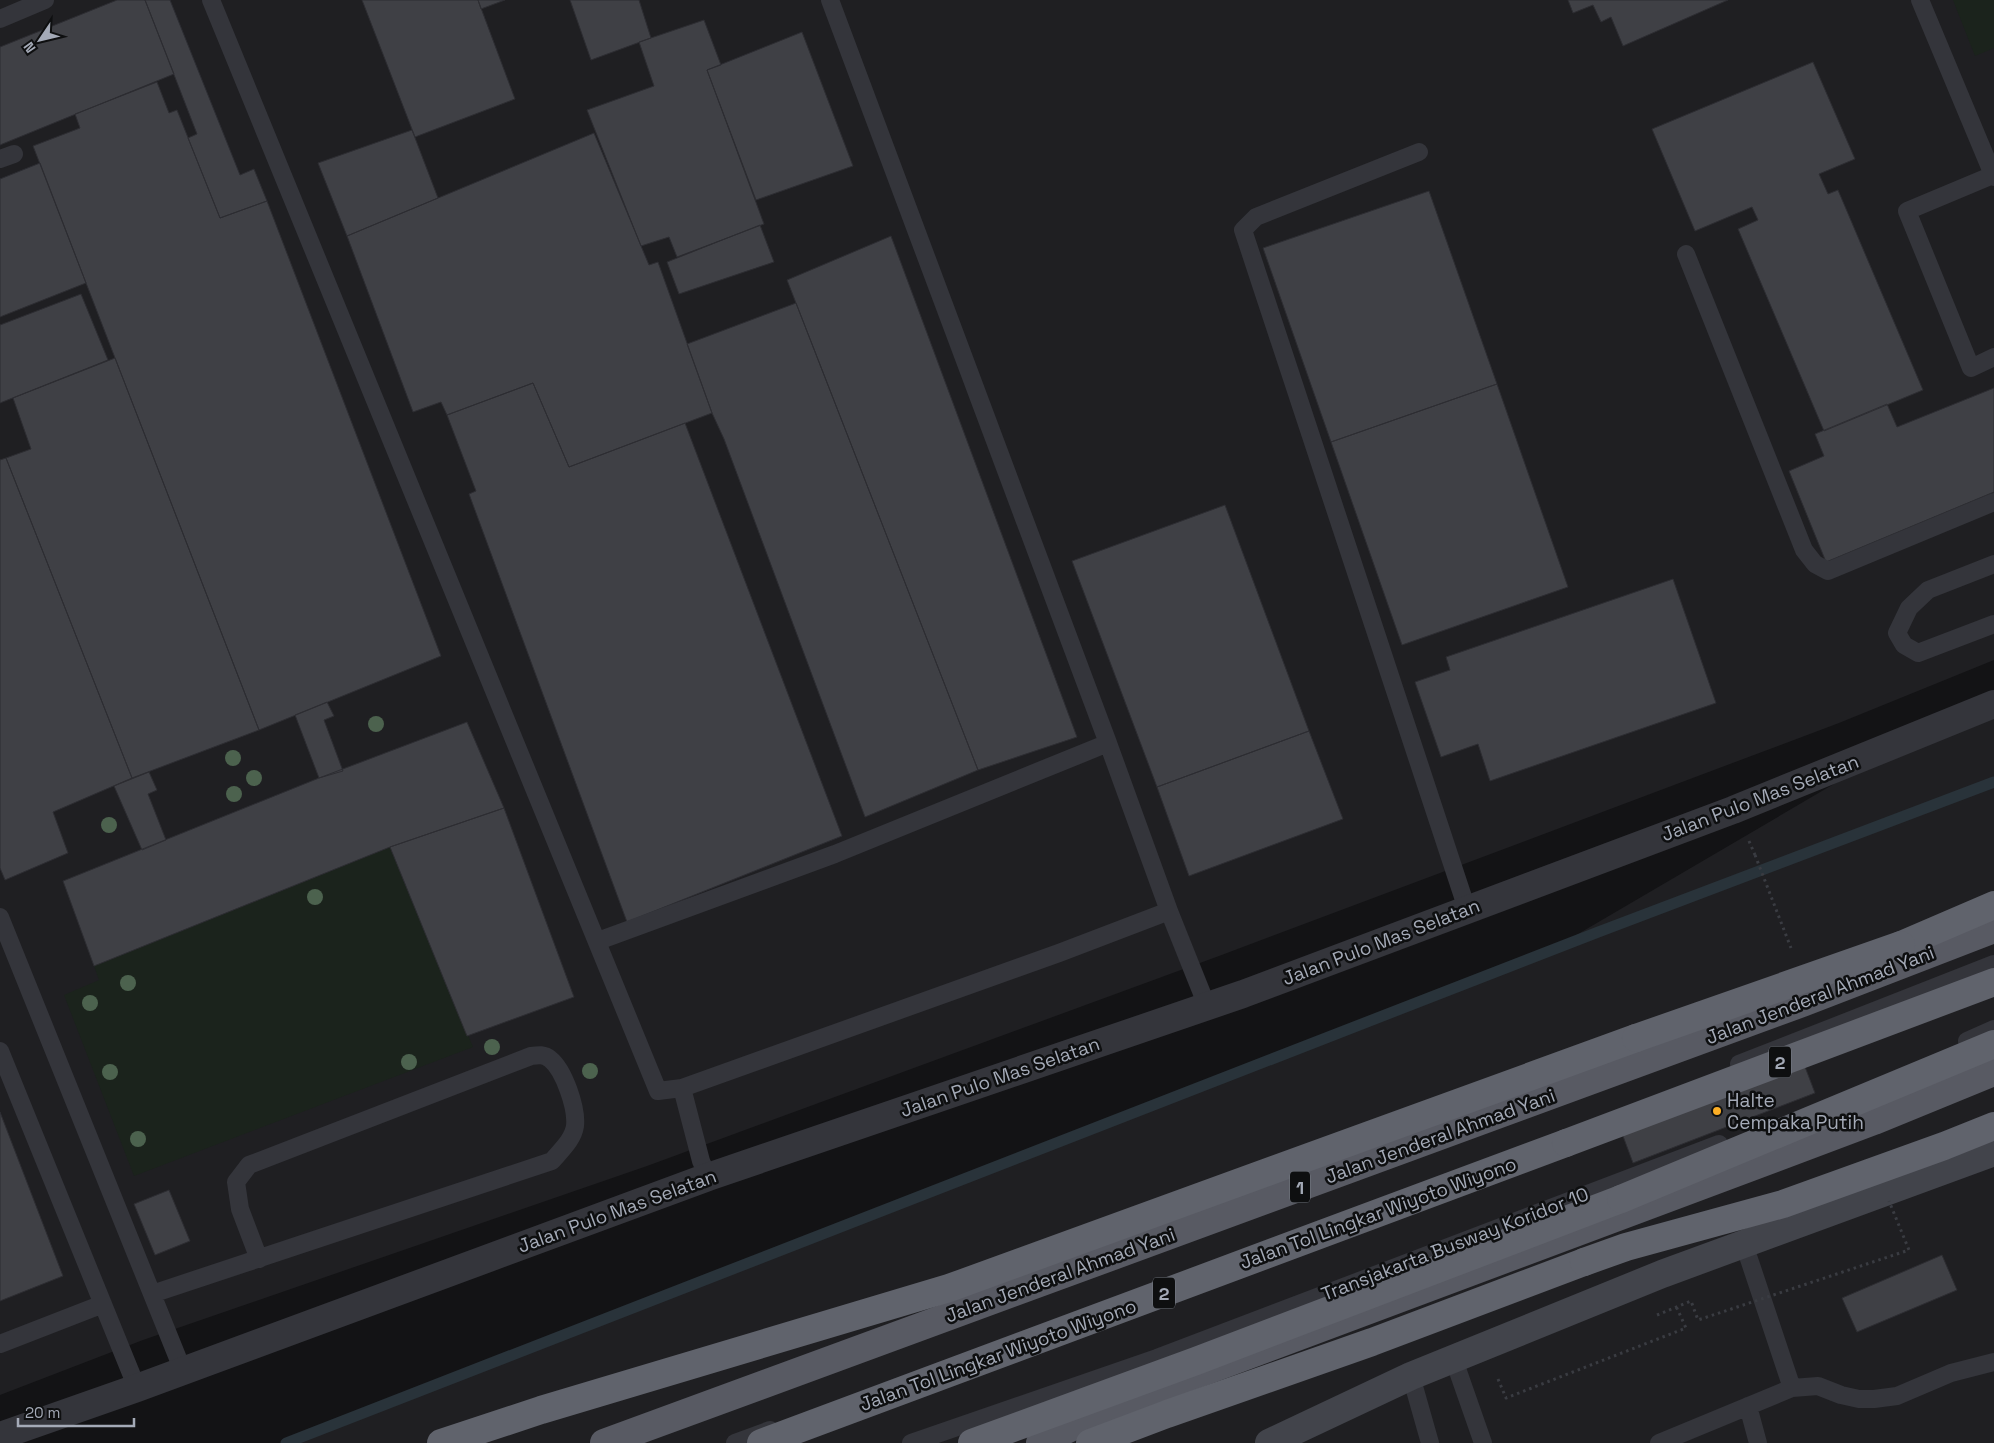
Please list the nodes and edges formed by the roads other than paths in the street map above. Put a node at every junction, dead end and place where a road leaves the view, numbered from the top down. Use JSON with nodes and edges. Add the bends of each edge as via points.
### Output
{"nodes":[{"id":1,"x":45,"y":0,"type":"edge"},
{"id":2,"x":211,"y":0,"type":"edge"},
{"id":3,"x":830,"y":0,"type":"edge"},
{"id":4,"x":1920,"y":0,"type":"edge"},
{"id":5,"x":0,"y":18,"type":"edge"},
{"id":6,"x":1419,"y":152,"type":"dead end"},
{"id":7,"x":1994,"y":176,"type":"edge"},
{"id":8,"x":1686,"y":254,"type":"dead end"},
{"id":9,"x":1994,"y":357,"type":"edge"},
{"id":10,"x":1994,"y":502,"type":"edge"},
{"id":11,"x":1994,"y":564,"type":"edge"},
{"id":12,"x":1994,"y":624,"type":"edge"},
{"id":13,"x":1994,"y":704,"type":"edge"},
{"id":14,"x":1108,"y":743,"type":"junction"},
{"id":15,"x":1994,"y":905,"type":"edge"},
{"id":16,"x":1467,"y":909,"type":"junction"},
{"id":17,"x":1169,"y":911,"type":"junction"},
{"id":18,"x":0,"y":917,"type":"edge"},
{"id":19,"x":1994,"y":929,"type":"edge"},
{"id":20,"x":598,"y":941,"type":"junction"},
{"id":21,"x":1994,"y":964,"type":"edge"},
{"id":22,"x":1994,"y":982,"type":"edge"},
{"id":23,"x":1207,"y":1006,"type":"junction"},
{"id":24,"x":1994,"y":1029,"type":"edge"},
{"id":25,"x":1994,"y":1044,"type":"edge"},
{"id":26,"x":0,"y":1051,"type":"edge"},
{"id":27,"x":1994,"y":1072,"type":"edge"},
{"id":28,"x":682,"y":1088,"type":"junction"},
{"id":29,"x":1994,"y":1126,"type":"edge"},
{"id":30,"x":1994,"y":1152,"type":"edge"},
{"id":31,"x":708,"y":1177,"type":"junction"},
{"id":32,"x":1744,"y":1244,"type":"junction"},
{"id":33,"x":259,"y":1259,"type":"junction"},
{"id":34,"x":152,"y":1294,"type":"junction"},
{"id":35,"x":102,"y":1304,"type":"junction"},
{"id":36,"x":0,"y":1344,"type":"edge"},
{"id":37,"x":1454,"y":1360,"type":"junction"},
{"id":38,"x":1994,"y":1362,"type":"edge"},
{"id":39,"x":182,"y":1371,"type":"junction"},
{"id":40,"x":1410,"y":1376,"type":"junction"},
{"id":41,"x":137,"y":1388,"type":"junction"},
{"id":42,"x":1792,"y":1388,"type":"junction"},
{"id":43,"x":1748,"y":1406,"type":"junction"},
{"id":44,"x":0,"y":1436,"type":"edge"},
{"id":45,"x":441,"y":1443,"type":"edge"},
{"id":46,"x":604,"y":1443,"type":"edge"},
{"id":47,"x":735,"y":1443,"type":"edge"},
{"id":48,"x":762,"y":1443,"type":"edge"},
{"id":49,"x":911,"y":1443,"type":"edge"},
{"id":50,"x":972,"y":1443,"type":"edge"},
{"id":51,"x":1040,"y":1443,"type":"edge"},
{"id":52,"x":1090,"y":1443,"type":"edge"},
{"id":53,"x":1269,"y":1443,"type":"edge"},
{"id":54,"x":1430,"y":1443,"type":"edge"},
{"id":55,"x":1483,"y":1443,"type":"edge"},
{"id":56,"x":1659,"y":1443,"type":"edge"},
{"id":57,"x":1758,"y":1443,"type":"edge"}],
"edges":[{"from":1,"to":5,"type":"lane"},
{"from":2,"to":20,"type":"lane"},
{"from":3,"to":14,"type":"lane"},
{"from":4,"to":7,"type":"lane"},
{"from":6,"to":16,"type":"lane","via":[[1256,217],[1243,230]]},
{"from":7,"to":9,"type":"lane","via":[[1908,211],[1971,368]]},
{"from":8,"to":10,"type":"lane","via":[[1804,550],[1815,564],[1828,571]]},
{"from":11,"to":12,"type":"lane","via":[[1928,590],[1909,608],[1897,633],[1904,646],[1918,653]]},
{"from":13,"to":16,"type":"street","name":"Jalan Pulo Mas Selatan","via":[[1733,810]]},
{"from":14,"to":17,"type":"lane"},
{"from":14,"to":20,"type":"lane","via":[[835,854]]},
{"from":15,"to":45,"type":"highway","bridge":true,"via":[[1901,945],[1657,1030],[949,1288],[567,1401]]},
{"from":16,"to":23,"type":"street","name":"Jalan Pulo Mas Selatan"},
{"from":17,"to":23,"type":"lane"},
{"from":17,"to":28,"type":"lane"},
{"from":18,"to":34,"type":"lane"},
{"from":19,"to":46,"type":"highway","name":"Jalan Jenderal Ahmad Yani","number":"1","via":[[1802,1003]]},
{"from":20,"to":28,"type":"lane","via":[[658,1092]]},
{"from":21,"to":47,"type":"lane","via":[[1462,1171]]},
{"from":22,"to":48,"type":"highway","name":"Jalan Tol Lingkar Wiyoto Wiyono","number":"2","bridge":true},
{"from":23,"to":31,"type":"street","name":"Jalan Pulo Mas Selatan"},
{"from":24,"to":49,"type":"lane","name":"Transjakarta Busway Koridor 10","via":[[1822,1106],[1157,1358]]},
{"from":25,"to":50,"type":"highway","bridge":true,"via":[[1621,1199]]},
{"from":26,"to":35,"type":"lane"},
{"from":27,"to":51,"type":"highway","via":[[1874,1121],[1118,1404]]},
{"from":28,"to":31,"type":"lane"},
{"from":29,"to":52,"type":"highway","bridge":true,"via":[[1783,1204],[1626,1247]]},
{"from":30,"to":32,"type":"main road"},
{"from":31,"to":39,"type":"street","name":"Jalan Pulo Mas Selatan"},
{"from":32,"to":37,"type":"main road","via":[[1662,1274]]},
{"from":32,"to":42,"type":"lane"},
{"from":33,"to":33,"type":"lane","via":[[552,1161],[568,1142],[575,1126],[573,1105],[560,1069],[549,1058],[540,1054],[531,1056],[249,1165],[236,1182],[240,1208]]},
{"from":33,"to":34,"type":"lane"},
{"from":34,"to":39,"type":"lane"},
{"from":35,"to":36,"type":"lane"},
{"from":35,"to":41,"type":"lane"},
{"from":37,"to":40,"type":"main road"},
{"from":37,"to":55,"type":"lane"},
{"from":38,"to":42,"type":"lane","via":[[1951,1373],[1896,1396],[1874,1400],[1841,1395],[1818,1386]]},
{"from":39,"to":41,"type":"street","name":"Jalan Pulo Mas Selatan"},
{"from":40,"to":53,"type":"main road"},
{"from":40,"to":54,"type":"lane"},
{"from":41,"to":44,"type":"street","name":"Jalan Pulo Mas Selatan"},
{"from":42,"to":43,"type":"lane"},
{"from":43,"to":56,"type":"lane"},
{"from":43,"to":57,"type":"lane"}]}
